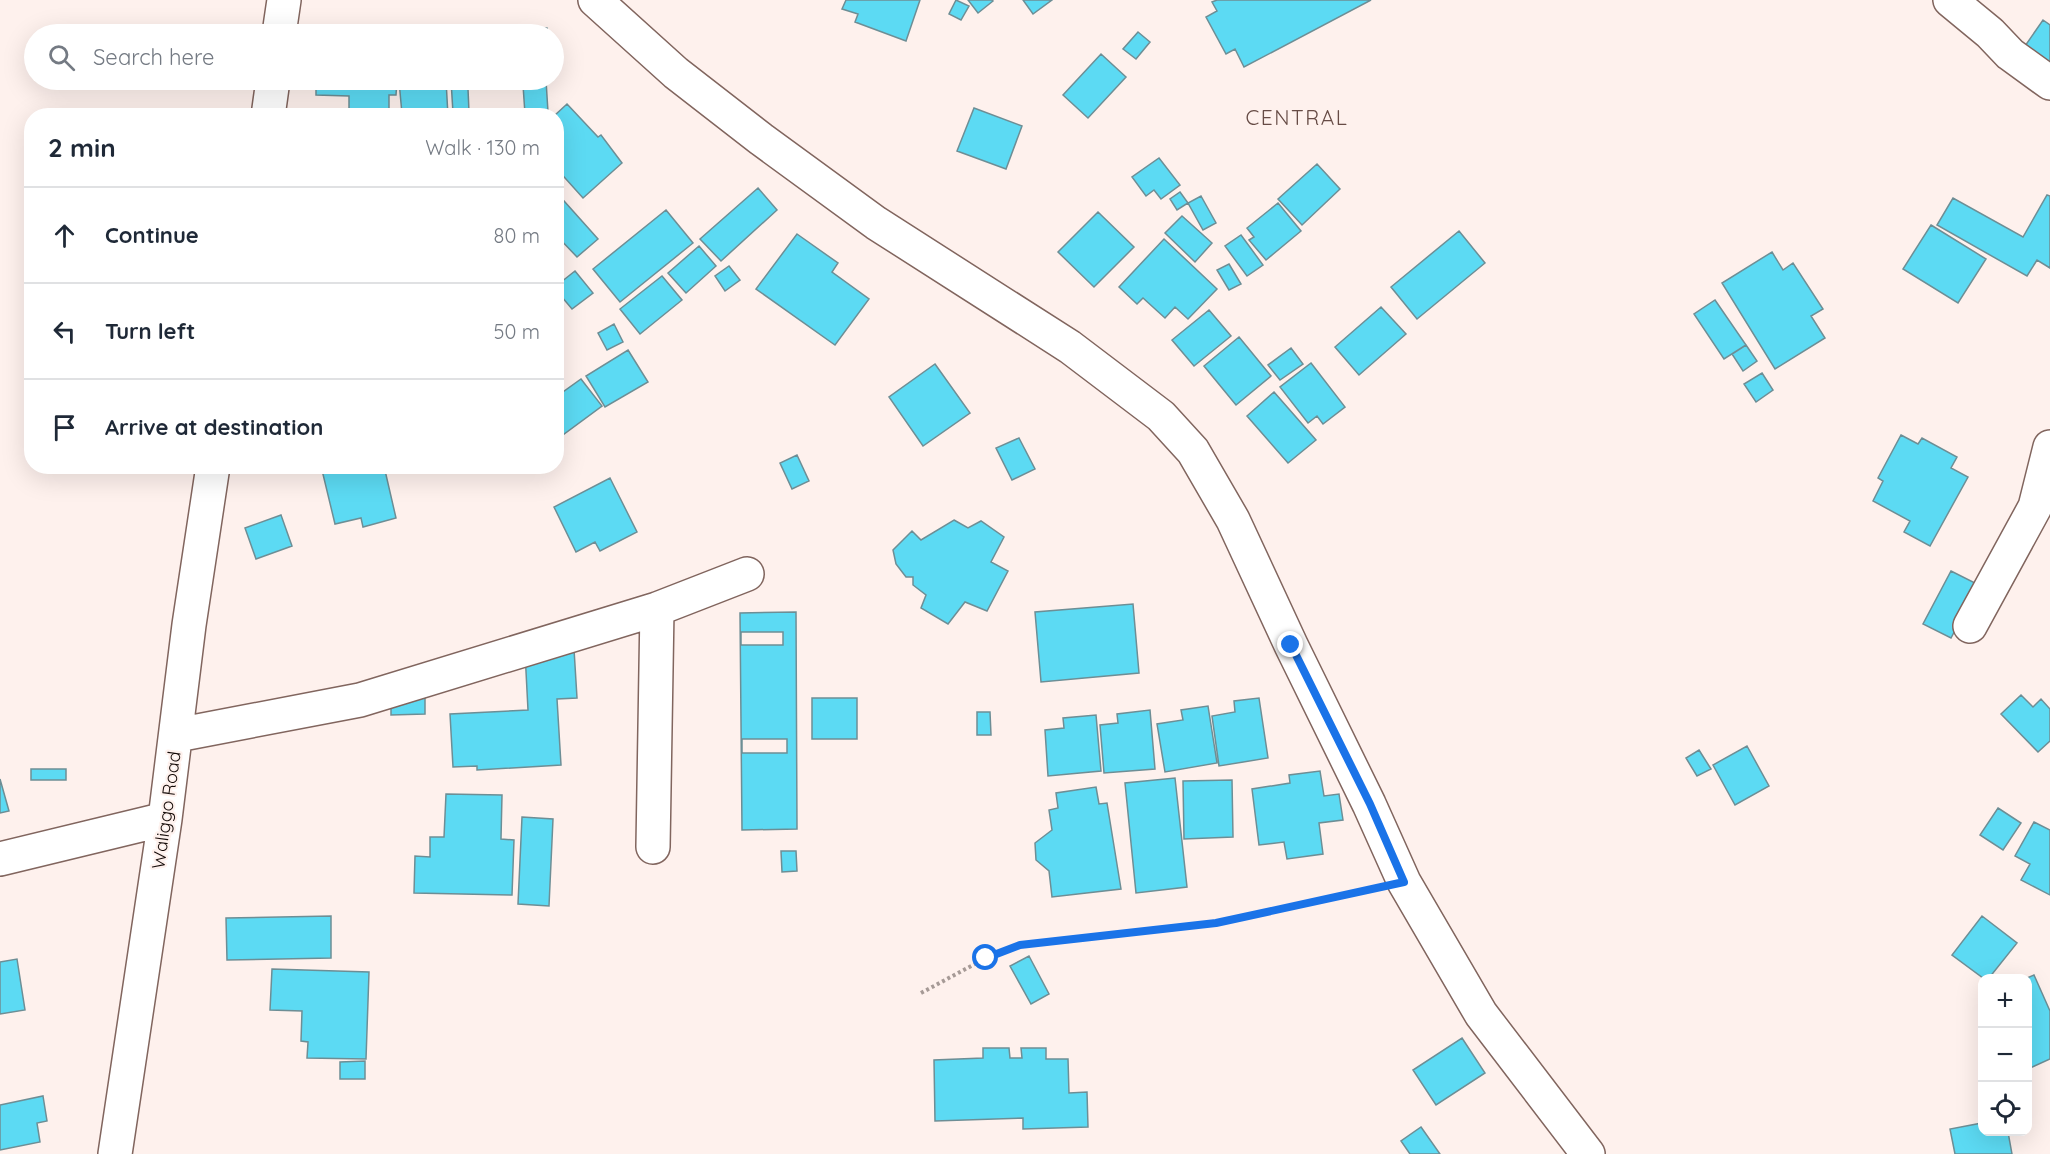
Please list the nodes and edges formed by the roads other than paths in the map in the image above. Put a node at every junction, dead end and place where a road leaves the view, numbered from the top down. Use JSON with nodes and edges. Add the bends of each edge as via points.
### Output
{"nodes":[{"id":1,"x":284,"y":0,"type":"edge"},
{"id":2,"x":1950,"y":0,"type":"edge"},
{"id":3,"x":602,"y":2,"type":"edge"},
{"id":4,"x":280,"y":24,"type":"edge"},
{"id":5,"x":2050,"y":83,"type":"edge"},
{"id":6,"x":272,"y":90,"type":"edge"},
{"id":7,"x":269,"y":108,"type":"edge"},
{"id":8,"x":2050,"y":447,"type":"edge"},
{"id":9,"x":212,"y":474,"type":"edge"},
{"id":10,"x":747,"y":574,"type":"dead end"},
{"id":11,"x":657,"y":609,"type":"junction"},
{"id":12,"x":1970,"y":626,"type":"dead end"},
{"id":13,"x":177,"y":735,"type":"junction"},
{"id":14,"x":165,"y":819,"type":"junction"},
{"id":15,"x":653,"y":847,"type":"dead end"},
{"id":16,"x":0,"y":859,"type":"edge"},
{"id":17,"x":115,"y":1154,"type":"edge"},
{"id":18,"x":1588,"y":1154,"type":"edge"}],
"edges":[{"from":1,"to":4,"type":"street"},
{"from":2,"to":5,"type":"street","via":[[2010,54]]},
{"from":3,"to":18,"type":"street","via":[[676,73],[761,139],[866,216],[1070,347],[1161,416],[1193,451],[1233,520],[1404,882],[1481,1014]]},
{"from":6,"to":7,"type":"street"},
{"from":8,"to":12,"type":"street","via":[[2036,507]]},
{"from":9,"to":13,"type":"street","name":"Waliggo Road"},
{"from":10,"to":11,"type":"street"},
{"from":11,"to":13,"type":"street","via":[[360,700]]},
{"from":11,"to":15,"type":"street"},
{"from":13,"to":14,"type":"street","name":"Waliggo Road"},
{"from":14,"to":16,"type":"street"},
{"from":14,"to":17,"type":"street","name":"Waliggo Road"}]}
